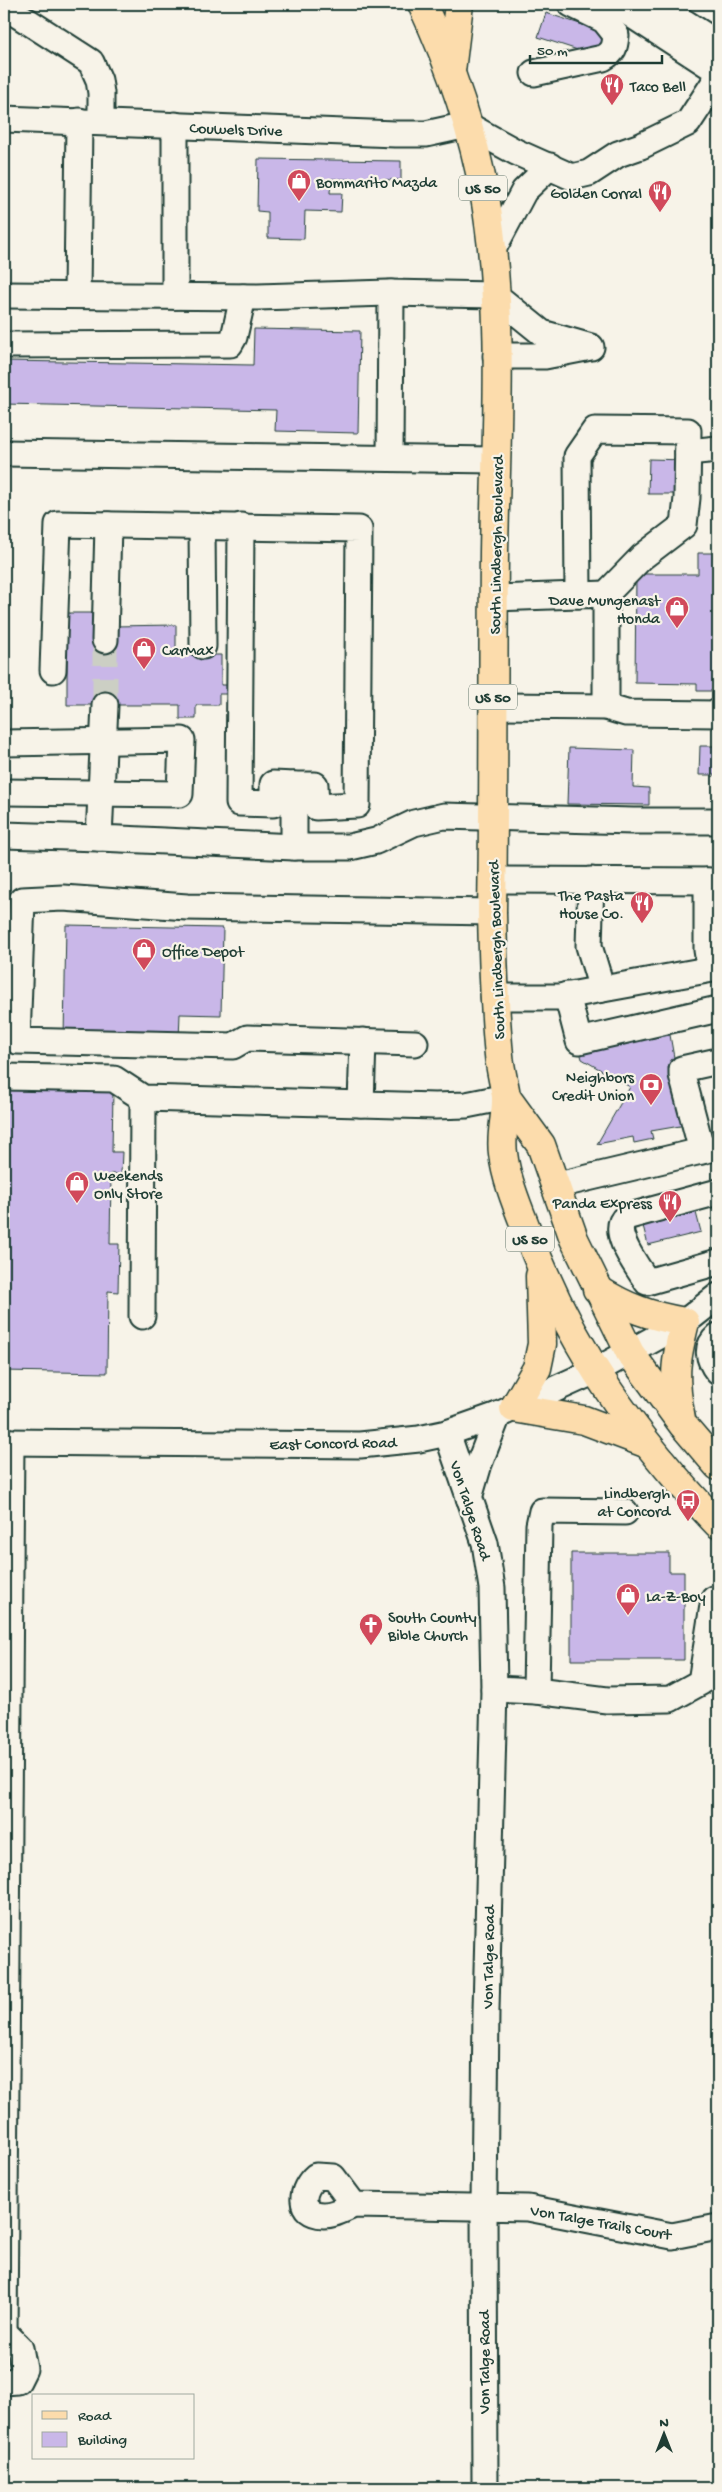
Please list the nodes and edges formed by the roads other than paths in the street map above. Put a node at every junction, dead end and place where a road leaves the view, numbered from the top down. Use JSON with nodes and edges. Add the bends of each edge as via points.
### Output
{"nodes":[{"id":1,"x":422,"y":4,"type":"edge"},
{"id":2,"x":459,"y":4,"type":"edge"},
{"id":3,"x":571,"y":4,"type":"edge"},
{"id":4,"x":615,"y":4,"type":"edge"},
{"id":5,"x":656,"y":4,"type":"edge"},
{"id":6,"x":4,"y":6,"type":"edge"},
{"id":7,"x":718,"y":44,"type":"edge"},
{"id":8,"x":718,"y":70,"type":"edge"},
{"id":9,"x":534,"y":73,"type":"dead end"},
{"id":10,"x":451,"y":75,"type":"junction"},
{"id":11,"x":718,"y":77,"type":"edge"},
{"id":12,"x":4,"y":119,"type":"edge"},
{"id":13,"x":90,"y":122,"type":"junction"},
{"id":14,"x":175,"y":125,"type":"junction"},
{"id":15,"x":468,"y":125,"type":"junction"},
{"id":16,"x":550,"y":166,"type":"junction"},
{"id":17,"x":492,"y":251,"type":"junction"},
{"id":18,"x":392,"y":293,"type":"junction"},
{"id":19,"x":4,"y":296,"type":"edge"},
{"id":20,"x":77,"y":296,"type":"junction"},
{"id":21,"x":175,"y":296,"type":"junction"},
{"id":22,"x":495,"y":296,"type":"junction"},
{"id":23,"x":243,"y":297,"type":"junction"},
{"id":24,"x":4,"y":345,"type":"edge"},
{"id":25,"x":496,"y":356,"type":"junction"},
{"id":26,"x":718,"y":449,"type":"edge"},
{"id":27,"x":688,"y":452,"type":"junction"},
{"id":28,"x":4,"y":453,"type":"edge"},
{"id":29,"x":390,"y":458,"type":"junction"},
{"id":30,"x":495,"y":460,"type":"junction"},
{"id":31,"x":108,"y":525,"type":"junction"},
{"id":32,"x":202,"y":526,"type":"junction"},
{"id":33,"x":241,"y":526,"type":"junction"},
{"id":34,"x":606,"y":594,"type":"junction"},
{"id":35,"x":578,"y":595,"type":"junction"},
{"id":36,"x":494,"y":598,"type":"junction"},
{"id":37,"x":105,"y":640,"type":"tunnel mouth"},
{"id":38,"x":203,"y":646,"type":"dead end"},
{"id":39,"x":53,"y":670,"type":"dead end"},
{"id":40,"x":105,"y":705,"type":"tunnel mouth"},
{"id":41,"x":493,"y":706,"type":"junction"},
{"id":42,"x":606,"y":707,"type":"junction"},
{"id":43,"x":718,"y":714,"type":"edge"},
{"id":44,"x":104,"y":740,"type":"junction"},
{"id":45,"x":4,"y":743,"type":"edge"},
{"id":46,"x":294,"y":785,"type":"junction"},
{"id":47,"x":4,"y":792,"type":"edge"},
{"id":48,"x":102,"y":793,"type":"junction"},
{"id":49,"x":493,"y":817,"type":"junction"},
{"id":50,"x":718,"y":821,"type":"edge"},
{"id":51,"x":4,"y":835,"type":"edge"},
{"id":52,"x":99,"y":838,"type":"junction"},
{"id":53,"x":294,"y":847,"type":"junction"},
{"id":54,"x":493,"y":880,"type":"junction"},
{"id":55,"x":590,"y":880,"type":"junction"},
{"id":56,"x":713,"y":881,"type":"edge"},
{"id":57,"x":492,"y":912,"type":"junction"},
{"id":58,"x":714,"y":969,"type":"edge"},
{"id":59,"x":602,"y":989,"type":"junction"},
{"id":60,"x":567,"y":995,"type":"junction"},
{"id":61,"x":494,"y":997,"type":"junction"},
{"id":62,"x":718,"y":1009,"type":"edge"},
{"id":63,"x":180,"y":1028,"type":"dead end"},
{"id":64,"x":248,"y":1033,"type":"junction"},
{"id":65,"x":369,"y":1042,"type":"junction"},
{"id":66,"x":415,"y":1043,"type":"dead end"},
{"id":67,"x":718,"y":1061,"type":"edge"},
{"id":68,"x":4,"y":1077,"type":"edge"},
{"id":69,"x":506,"y":1097,"type":"junction"},
{"id":70,"x":143,"y":1098,"type":"junction"},
{"id":71,"x":367,"y":1105,"type":"junction"},
{"id":72,"x":710,"y":1149,"type":"edge"},
{"id":73,"x":554,"y":1186,"type":"junction"},
{"id":74,"x":718,"y":1192,"type":"edge"},
{"id":75,"x":718,"y":1262,"type":"edge"},
{"id":76,"x":540,"y":1265,"type":"junction"},
{"id":77,"x":597,"y":1289,"type":"junction"},
{"id":78,"x":718,"y":1296,"type":"edge"},
{"id":79,"x":142,"y":1316,"type":"dead end"},
{"id":80,"x":685,"y":1322,"type":"junction"},
{"id":81,"x":718,"y":1336,"type":"edge"},
{"id":82,"x":630,"y":1353,"type":"junction"},
{"id":83,"x":595,"y":1371,"type":"junction"},
{"id":84,"x":718,"y":1372,"type":"edge"},
{"id":85,"x":506,"y":1412,"type":"junction"},
{"id":86,"x":683,"y":1425,"type":"junction"},
{"id":87,"x":447,"y":1432,"type":"junction"},
{"id":88,"x":7,"y":1442,"type":"edge"},
{"id":89,"x":646,"y":1443,"type":"junction"},
{"id":90,"x":718,"y":1466,"type":"edge"},
{"id":91,"x":469,"y":1498,"type":"junction"},
{"id":92,"x":625,"y":1512,"type":"dead end"},
{"id":93,"x":718,"y":1524,"type":"edge"},
{"id":94,"x":714,"y":1599,"type":"dead end"},
{"id":95,"x":494,"y":1689,"type":"junction"},
{"id":96,"x":536,"y":1690,"type":"junction"},
{"id":97,"x":354,"y":2204,"type":"dead end"},
{"id":98,"x":484,"y":2207,"type":"junction"},
{"id":99,"x":718,"y":2227,"type":"edge"},
{"id":100,"x":5,"y":2334,"type":"edge"},
{"id":101,"x":4,"y":2382,"type":"edge"},
{"id":102,"x":485,"y":2488,"type":"edge"}],
"edges":[{"from":1,"to":10,"type":"main road","name":"South Lindbergh Boulevard","number":"US 50"},
{"from":2,"to":10,"type":"main road"},
{"from":3,"to":9,"type":"street","via":[[604,20],[616,35],[616,46],[603,58]]},
{"from":4,"to":8,"type":"street"},
{"from":5,"to":7,"type":"street"},
{"from":6,"to":13,"type":"street","via":[[91,62],[101,93]]},
{"from":10,"to":15,"type":"main road","name":"South Lindbergh Boulevard","number":"US 50"},
{"from":11,"to":16,"type":"street","via":[[688,123],[618,154],[589,173],[572,177]]},
{"from":12,"to":13,"type":"street","name":"Couwels Drive"},
{"from":13,"to":14,"type":"street","name":"Couwels Drive"},
{"from":13,"to":20,"type":"street"},
{"from":14,"to":15,"type":"street","name":"Couwels Drive","via":[[426,134]]},
{"from":14,"to":21,"type":"street"},
{"from":15,"to":16,"type":"street","via":[[516,152]]},
{"from":15,"to":17,"type":"main road","name":"South Lindbergh Boulevard","number":"US 50","via":[[485,198]]},
{"from":16,"to":17,"type":"street","via":[[524,192]]},
{"from":17,"to":22,"type":"main road","name":"South Lindbergh Boulevard","number":"US 50"},
{"from":18,"to":22,"type":"street"},
{"from":18,"to":23,"type":"street"},
{"from":18,"to":29,"type":"street"},
{"from":19,"to":20,"type":"street"},
{"from":20,"to":21,"type":"street"},
{"from":21,"to":23,"type":"street"},
{"from":22,"to":25,"type":"main road","name":"South Lindbergh Boulevard","number":"US 50"},
{"from":22,"to":25,"type":"street","via":[[542,333],[591,348],[545,356]]},
{"from":23,"to":24,"type":"street","via":[[230,344]]},
{"from":25,"to":30,"type":"main road","name":"South Lindbergh Boulevard","number":"US 50"},
{"from":26,"to":27,"type":"street"},
{"from":27,"to":34,"type":"street","via":[[688,498],[684,525],[642,557]]},
{"from":27,"to":35,"type":"street","via":[[688,431],[595,430],[577,456]]},
{"from":28,"to":29,"type":"street"},
{"from":29,"to":30,"type":"street"},
{"from":30,"to":36,"type":"main road","name":"South Lindbergh Boulevard","number":"US 50"},
{"from":31,"to":32,"type":"street"},
{"from":31,"to":37,"type":"street"},
{"from":31,"to":39,"type":"street","via":[[58,524]]},
{"from":32,"to":33,"type":"street"},
{"from":32,"to":38,"type":"street"},
{"from":33,"to":46,"type":"street","via":[[239,803],[273,804],[274,784]]},
{"from":33,"to":46,"type":"street","via":[[359,529],[357,805],[316,807],[315,785]]},
{"from":34,"to":35,"type":"street"},
{"from":34,"to":42,"type":"street"},
{"from":35,"to":36,"type":"street"},
{"from":36,"to":41,"type":"main road","name":"South Lindbergh Boulevard","number":"US 50"},
{"from":40,"to":44,"type":"street"},
{"from":41,"to":42,"type":"street"},
{"from":41,"to":49,"type":"main road","name":"South Lindbergh Boulevard","number":"US 50"},
{"from":42,"to":43,"type":"street","via":[[626,713]]},
{"from":44,"to":45,"type":"street"},
{"from":44,"to":48,"type":"street"},
{"from":44,"to":48,"type":"street","via":[[182,740],[180,794]]},
{"from":46,"to":53,"type":"street"},
{"from":47,"to":48,"type":"street"},
{"from":48,"to":52,"type":"street"},
{"from":49,"to":50,"type":"street"},
{"from":49,"to":53,"type":"street","via":[[444,816],[414,823],[376,841],[350,847]]},
{"from":49,"to":54,"type":"main road","name":"South Lindbergh Boulevard","number":"US 50"},
{"from":51,"to":52,"type":"street"},
{"from":52,"to":53,"type":"street"},
{"from":54,"to":55,"type":"street"},
{"from":54,"to":57,"type":"main road","name":"South Lindbergh Boulevard","number":"US 50"},
{"from":55,"to":56,"type":"street"},
{"from":55,"to":59,"type":"street","via":[[589,946]]},
{"from":56,"to":58,"type":"street","via":[[707,950]]},
{"from":57,"to":61,"type":"main road","name":"South Lindbergh Boulevard","number":"US 50"},
{"from":57,"to":64,"type":"street","via":[[187,907],[63,898],[22,900],[17,1041],[233,1046]]},
{"from":58,"to":59,"type":"street"},
{"from":59,"to":60,"type":"street"},
{"from":60,"to":61,"type":"street"},
{"from":60,"to":62,"type":"street","via":[[579,1041]]},
{"from":61,"to":69,"type":"main road","name":"South Lindbergh Boulevard","number":"US 50"},
{"from":63,"to":64,"type":"street"},
{"from":64,"to":65,"type":"street"},
{"from":65,"to":66,"type":"street"},
{"from":65,"to":71,"type":"street"},
{"from":67,"to":72,"type":"street","via":[[682,1069]]},
{"from":68,"to":70,"type":"street","via":[[114,1079]]},
{"from":69,"to":71,"type":"street","via":[[466,1105]]},
{"from":69,"to":73,"type":"main road","name":"South Lindbergh Boulevard","number":"US 50","via":[[541,1144]]},
{"from":69,"to":76,"type":"main road","name":"South Lindbergh Boulevard","number":"US 50","via":[[502,1152],[517,1206]]},
{"from":70,"to":71,"type":"street"},
{"from":70,"to":79,"type":"street"},
{"from":72,"to":73,"type":"street"},
{"from":73,"to":77,"type":"main road","name":"South Lindbergh Boulevard","number":"US 50"},
{"from":74,"to":75,"type":"street","via":[[626,1217],[620,1222],[619,1229],[647,1282]]},
{"from":76,"to":83,"type":"main road","name":"South Lindbergh Boulevard","number":"US 50"},
{"from":76,"to":85,"type":"main road","via":[[542,1344],[537,1368]]},
{"from":77,"to":80,"type":"main road","via":[[625,1307],[654,1317]]},
{"from":77,"to":82,"type":"main road","name":"South Lindbergh Boulevard","number":"US 50"},
{"from":78,"to":80,"type":"street","name":"East Concord Road"},
{"from":80,"to":82,"type":"street","name":"East Concord Road"},
{"from":80,"to":86,"type":"main road","via":[[676,1356],[674,1387]]},
{"from":81,"to":84,"type":"street","via":[[711,1342],[708,1353]]},
{"from":82,"to":83,"type":"street","name":"East Concord Road"},
{"from":82,"to":86,"type":"main road","name":"South Lindbergh Boulevard","number":"US 50"},
{"from":83,"to":85,"type":"street","name":"East Concord Road"},
{"from":83,"to":89,"type":"main road","name":"South Lindbergh Boulevard","number":"US 50"},
{"from":85,"to":87,"type":"street","name":"East Concord Road"},
{"from":85,"to":89,"type":"main road","via":[[584,1420]]},
{"from":85,"to":91,"type":"street","via":[[479,1464]]},
{"from":86,"to":90,"type":"main road","name":"South Lindbergh Boulevard","number":"US 50"},
{"from":87,"to":88,"type":"street","name":"East Concord Road","via":[[419,1439],[360,1444]]},
{"from":87,"to":91,"type":"street","name":"Von Talge Road"},
{"from":88,"to":100,"type":"street"},
{"from":89,"to":93,"type":"main road","name":"South Lindbergh Boulevard","number":"US 50","via":[[678,1483]]},
{"from":91,"to":95,"type":"street","name":"Von Talge Road","via":[[486,1543],[490,1565]]},
{"from":92,"to":96,"type":"street","via":[[542,1511],[539,1525]]},
{"from":94,"to":96,"type":"street","via":[[701,1682],[670,1699],[607,1700]]},
{"from":95,"to":96,"type":"street"},
{"from":95,"to":98,"type":"street","name":"Von Talge Road"},
{"from":97,"to":98,"type":"street","name":"Von Talge Trails Court"},
{"from":98,"to":99,"type":"street","name":"Von Talge Trails Court","via":[[555,2212],[672,2236]]},
{"from":98,"to":102,"type":"street","name":"Von Talge Road"},
{"from":100,"to":101,"type":"street","via":[[20,2348],[24,2369],[18,2381]]}]}
